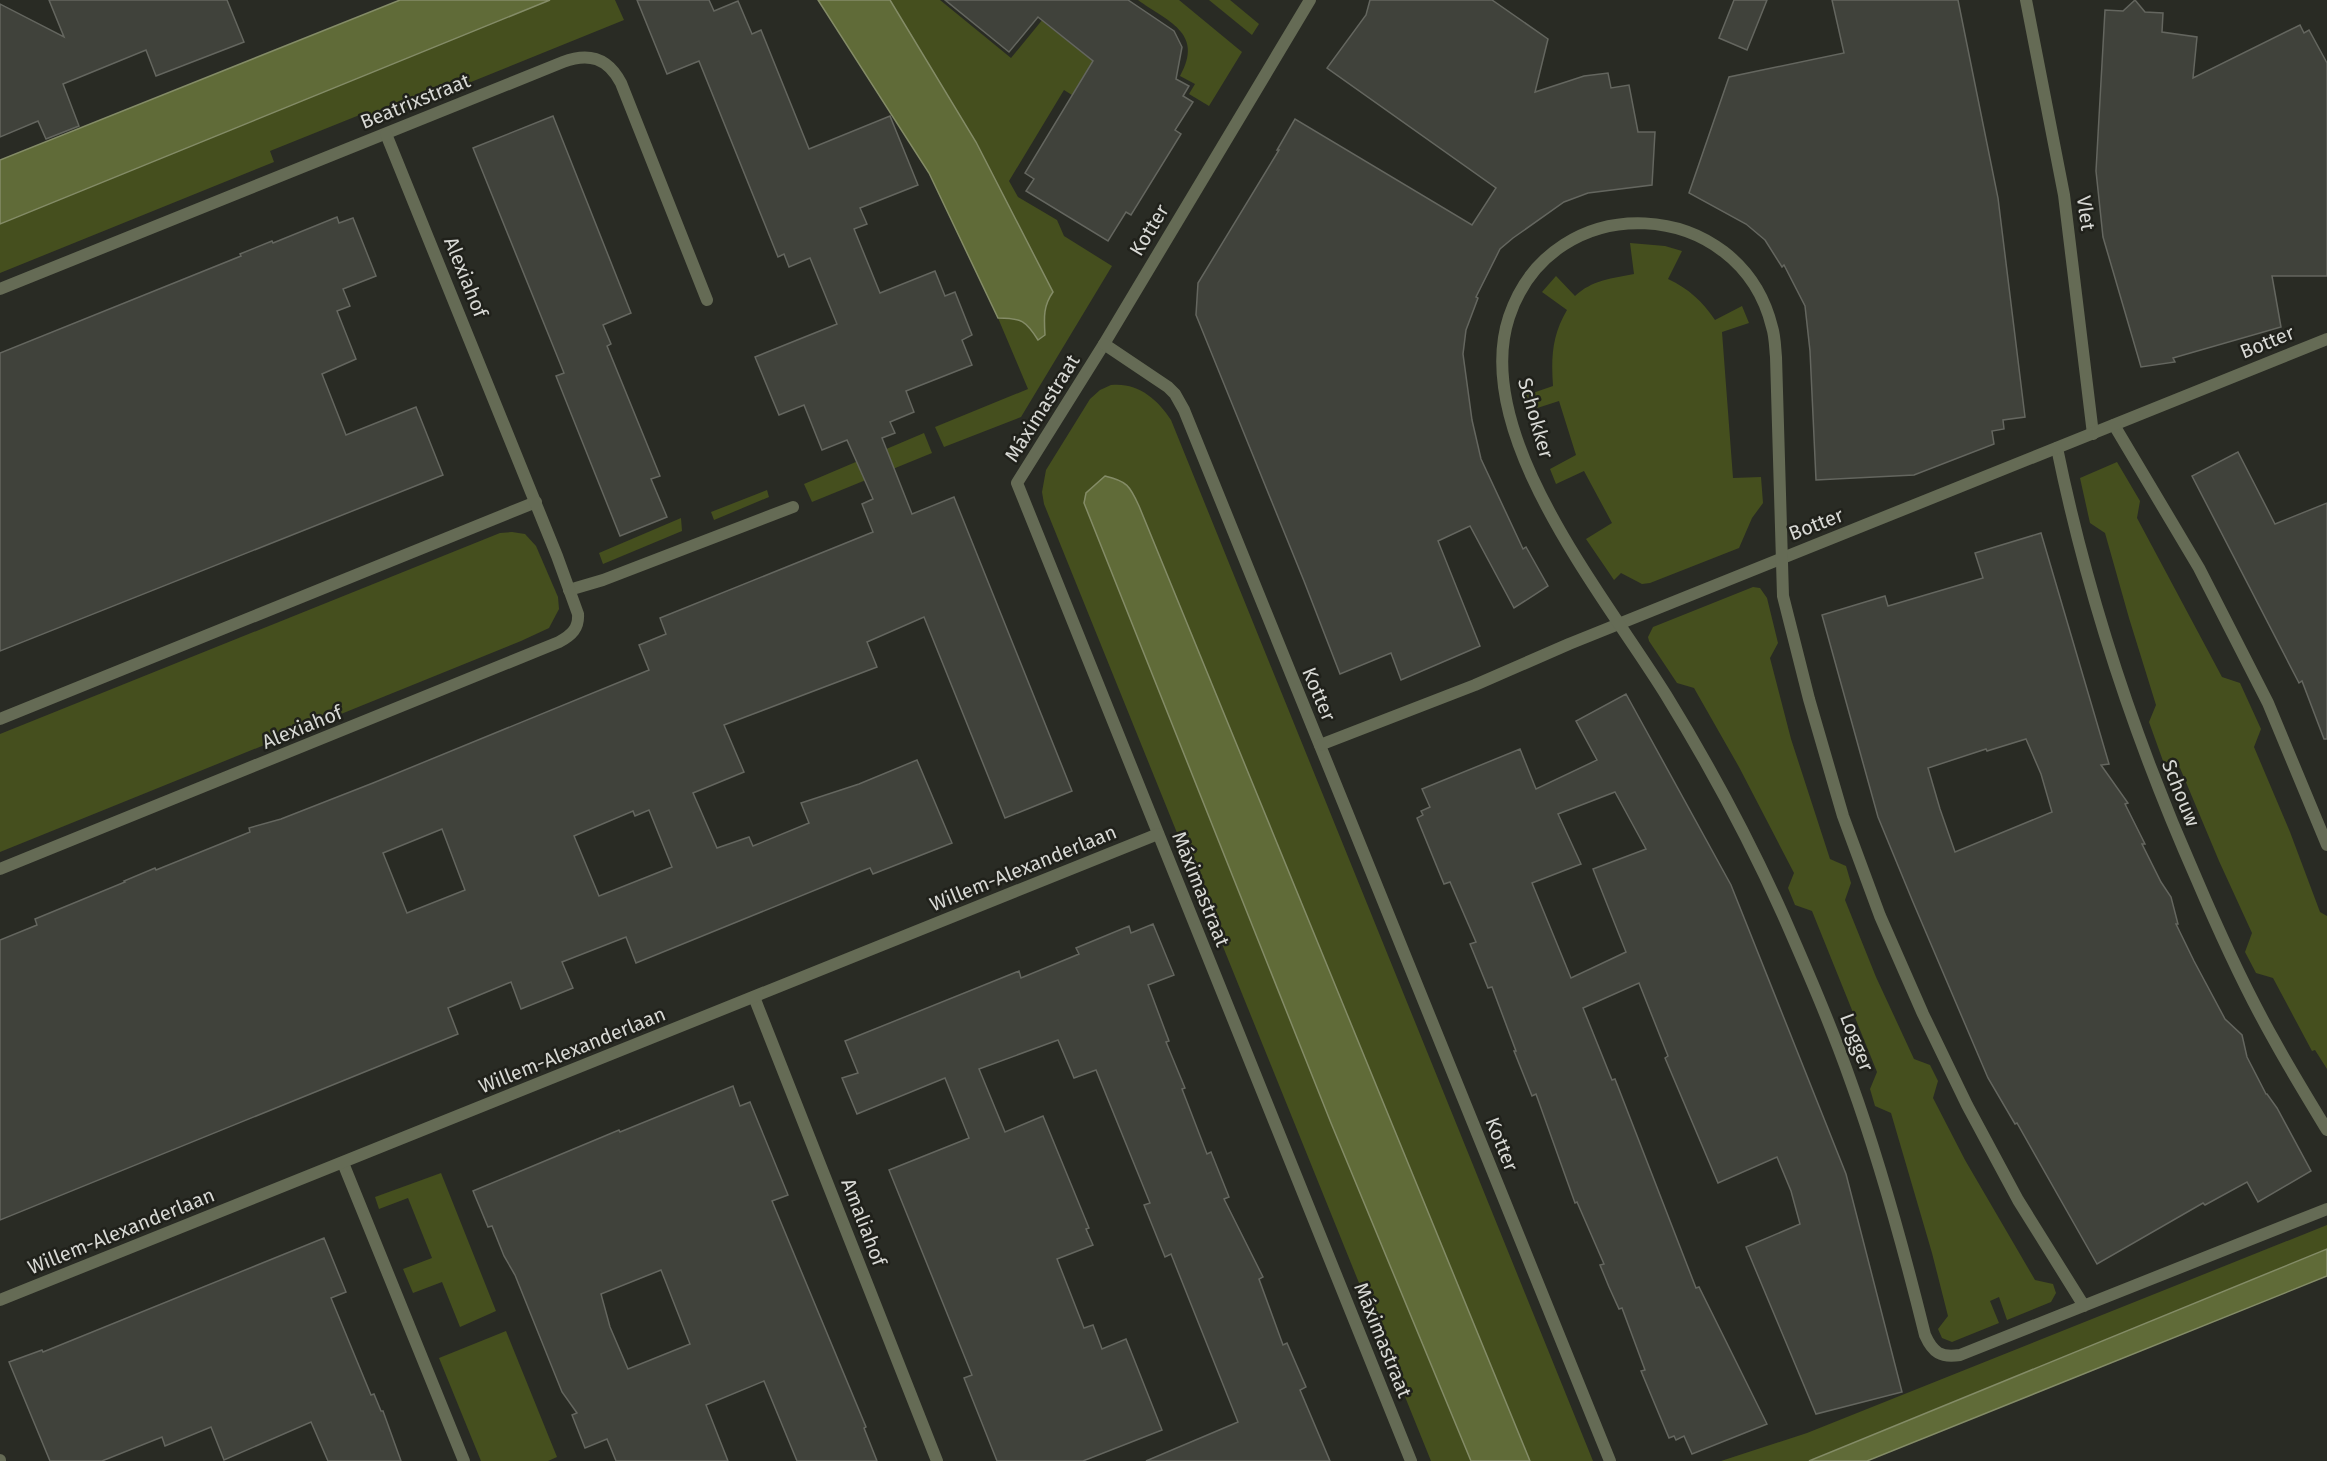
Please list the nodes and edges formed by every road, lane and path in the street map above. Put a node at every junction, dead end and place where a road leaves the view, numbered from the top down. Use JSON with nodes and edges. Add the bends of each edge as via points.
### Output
{"nodes":[{"id":1,"x":1310,"y":0,"type":"edge"},
{"id":2,"x":2026,"y":0,"type":"edge"},
{"id":3,"x":386,"y":134,"type":"junction"},
{"id":4,"x":0,"y":289,"type":"edge"},
{"id":5,"x":706,"y":300,"type":"dead end"},
{"id":6,"x":2327,"y":339,"type":"edge"},
{"id":7,"x":1104,"y":344,"type":"junction"},
{"id":8,"x":2114,"y":425,"type":"junction"},
{"id":9,"x":2093,"y":434,"type":"junction"},
{"id":10,"x":2057,"y":448,"type":"junction"},
{"id":11,"x":536,"y":502,"type":"junction"},
{"id":12,"x":793,"y":507,"type":"dead end"},
{"id":13,"x":1782,"y":558,"type":"junction"},
{"id":14,"x":569,"y":590,"type":"junction"},
{"id":15,"x":1620,"y":624,"type":"junction"},
{"id":16,"x":0,"y":718,"type":"edge"},
{"id":17,"x":1320,"y":745,"type":"junction"},
{"id":18,"x":1158,"y":834,"type":"junction"},
{"id":19,"x":2327,"y":845,"type":"edge"},
{"id":20,"x":0,"y":869,"type":"edge"},
{"id":21,"x":754,"y":997,"type":"junction"},
{"id":22,"x":2327,"y":1130,"type":"edge"},
{"id":23,"x":343,"y":1163,"type":"junction"},
{"id":24,"x":2327,"y":1209,"type":"edge"},
{"id":25,"x":0,"y":1300,"type":"edge"},
{"id":26,"x":2084,"y":1306,"type":"junction"},
{"id":27,"x":464,"y":1461,"type":"edge"},
{"id":28,"x":937,"y":1461,"type":"edge"},
{"id":29,"x":1411,"y":1461,"type":"edge"},
{"id":30,"x":1610,"y":1461,"type":"edge"}],
"edges":[{"from":1,"to":7,"type":"street","name":"Kotter"},
{"from":2,"to":9,"type":"street","name":"Vlet","via":[[2064,195]]},
{"from":3,"to":4,"type":"street","name":"Beatrixstraat"},
{"from":3,"to":5,"type":"street","name":"Beatrixstraat","via":[[571,59],[595,57],[609,66],[621,83]]},
{"from":3,"to":11,"type":"street","name":"Alexiahof"},
{"from":6,"to":8,"type":"street","name":"Botter"},
{"from":7,"to":17,"type":"street","name":"Kotter","via":[[1168,387],[1180,402]]},
{"from":7,"to":18,"type":"street","name":"Máximastraat","via":[[1017,483]]},
{"from":8,"to":9,"type":"street","name":"Botter"},
{"from":8,"to":19,"type":"street","via":[[2199,568],[2268,703]]},
{"from":9,"to":10,"type":"street","name":"Botter"},
{"from":10,"to":13,"type":"street","name":"Botter"},
{"from":10,"to":22,"type":"street","name":"Schouw","via":[[2090,587],[2162,801],[2273,1040]]},
{"from":11,"to":14,"type":"street","name":"Alexiahof"},
{"from":11,"to":16,"type":"street"},
{"from":12,"to":14,"type":"street"},
{"from":13,"to":15,"type":"street","name":"Botter"},
{"from":13,"to":15,"type":"street","name":"Schokker","via":[[1775,349],[1773,328],[1760,294],[1722,251],[1687,231],[1668,225],[1626,223],[1582,233],[1547,257],[1518,295],[1503,341],[1504,391],[1544,502]]},
{"from":13,"to":26,"type":"street","via":[[1783,596],[1809,699],[1844,816],[1880,916],[1967,1105],[2018,1200]]},
{"from":14,"to":20,"type":"street","name":"Alexiahof","via":[[578,622],[575,630],[559,642]]},
{"from":15,"to":17,"type":"street","name":"Botter"},
{"from":15,"to":26,"type":"street","name":"Logger","via":[[1724,797],[1766,876],[1813,985],[1864,1120],[1930,1348],[1948,1357],[1960,1355]]},
{"from":17,"to":30,"type":"street","name":"Kotter"},
{"from":18,"to":21,"type":"street","name":"Willem-Alexanderlaan"},
{"from":18,"to":29,"type":"street","name":"Máximastraat"},
{"from":21,"to":23,"type":"street","name":"Willem-Alexanderlaan"},
{"from":21,"to":28,"type":"street","name":"Amaliahof"},
{"from":23,"to":25,"type":"street","name":"Willem-Alexanderlaan"},
{"from":23,"to":27,"type":"street"},
{"from":24,"to":26,"type":"street","name":"Logger"}]}
